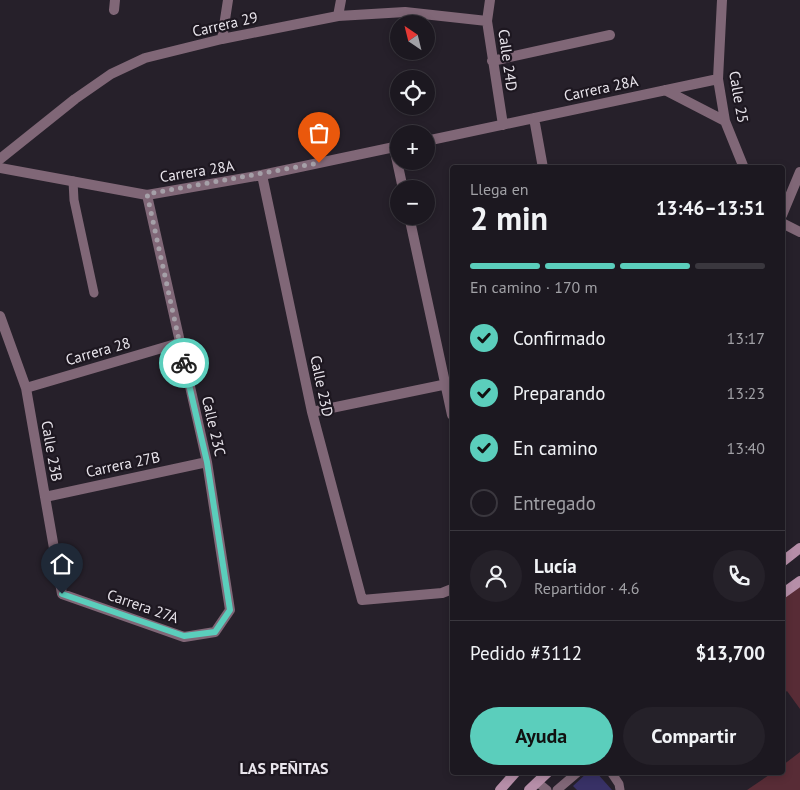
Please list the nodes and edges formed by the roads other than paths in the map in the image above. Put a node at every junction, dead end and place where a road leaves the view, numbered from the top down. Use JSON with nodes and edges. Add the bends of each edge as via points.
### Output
{"nodes":[{"id":1,"x":228,"y":0,"type":"edge"},
{"id":2,"x":341,"y":0,"type":"edge"},
{"id":3,"x":490,"y":0,"type":"edge"},
{"id":4,"x":722,"y":0,"type":"edge"},
{"id":5,"x":338,"y":16,"type":"junction"},
{"id":6,"x":487,"y":21,"type":"junction"},
{"id":7,"x":610,"y":35,"type":"dead end"},
{"id":8,"x":222,"y":39,"type":"junction"},
{"id":9,"x":492,"y":61,"type":"junction"},
{"id":10,"x":718,"y":79,"type":"junction"},
{"id":11,"x":665,"y":90,"type":"junction"},
{"id":12,"x":534,"y":118,"type":"junction"},
{"id":13,"x":725,"y":121,"type":"junction"},
{"id":14,"x":503,"y":124,"type":"junction"},
{"id":15,"x":435,"y":139,"type":"edge"},
{"id":16,"x":390,"y":148,"type":"edge"},
{"id":17,"x":0,"y":159,"type":"edge"},
{"id":18,"x":542,"y":165,"type":"edge"},
{"id":19,"x":743,"y":165,"type":"edge"},
{"id":20,"x":0,"y":168,"type":"edge"},
{"id":21,"x":800,"y":172,"type":"edge"},
{"id":22,"x":262,"y":175,"type":"junction"},
{"id":23,"x":72,"y":181,"type":"junction"},
{"id":24,"x":147,"y":194,"type":"junction"},
{"id":25,"x":785,"y":208,"type":"edge"},
{"id":26,"x":785,"y":224,"type":"edge"},
{"id":27,"x":411,"y":225,"type":"edge"},
{"id":28,"x":800,"y":232,"type":"edge"},
{"id":29,"x":94,"y":293,"type":"dead end"},
{"id":30,"x":0,"y":316,"type":"edge"},
{"id":31,"x":180,"y":343,"type":"junction"},
{"id":32,"x":449,"y":384,"type":"edge"},
{"id":33,"x":26,"y":388,"type":"junction"},
{"id":34,"x":312,"y":412,"type":"junction"},
{"id":35,"x":207,"y":462,"type":"junction"},
{"id":36,"x":45,"y":497,"type":"junction"},
{"id":37,"x":800,"y":548,"type":"edge"},
{"id":38,"x":785,"y":560,"type":"edge"},
{"id":39,"x":800,"y":581,"type":"edge"},
{"id":40,"x":450,"y":590,"type":"edge"},
{"id":41,"x":785,"y":592,"type":"edge"},
{"id":42,"x":62,"y":594,"type":"joint"},
{"id":43,"x":215,"y":632,"type":"joint"},
{"id":44,"x":513,"y":775,"type":"edge"},
{"id":45,"x":545,"y":775,"type":"edge"},
{"id":46,"x":574,"y":775,"type":"edge"},
{"id":47,"x":613,"y":775,"type":"edge"},
{"id":48,"x":537,"y":782,"type":"junction"},
{"id":49,"x":500,"y":790,"type":"edge"},
{"id":50,"x":529,"y":790,"type":"edge"},
{"id":51,"x":547,"y":790,"type":"edge"},
{"id":52,"x":557,"y":790,"type":"edge"},
{"id":53,"x":620,"y":790,"type":"edge"}],
"edges":[{"from":1,"to":8,"type":"street"},
{"from":2,"to":5,"type":"street"},
{"from":3,"to":6,"type":"street","name":"Calle 24D"},
{"from":4,"to":10,"type":"street","name":"Calle 25"},
{"from":5,"to":6,"type":"street","name":"Carrera 29","via":[[405,12]]},
{"from":5,"to":8,"type":"street","name":"Carrera 29"},
{"from":6,"to":9,"type":"street","name":"Calle 24D"},
{"from":7,"to":9,"type":"street"},
{"from":8,"to":17,"type":"street","name":"Carrera 29","via":[[145,58],[111,74]]},
{"from":9,"to":14,"type":"street","name":"Calle 24D"},
{"from":10,"to":11,"type":"street","name":"Carrera 28A"},
{"from":10,"to":13,"type":"street","name":"Calle 25"},
{"from":11,"to":12,"type":"street","name":"Carrera 28A"},
{"from":11,"to":13,"type":"street"},
{"from":12,"to":14,"type":"street","name":"Carrera 28A"},
{"from":12,"to":18,"type":"street"},
{"from":13,"to":19,"type":"street","name":"Calle 25"},
{"from":14,"to":15,"type":"street","name":"Carrera 28A"},
{"from":16,"to":22,"type":"street","name":"Carrera 28A"},
{"from":20,"to":23,"type":"street","name":"Carrera 28A"},
{"from":21,"to":25,"type":"street"},
{"from":22,"to":24,"type":"street","name":"Carrera 28A"},
{"from":22,"to":34,"type":"street","name":"Calle 23D"},
{"from":23,"to":24,"type":"street","name":"Carrera 28A"},
{"from":23,"to":29,"type":"lane"},
{"from":24,"to":31,"type":"street","name":"Calle 23C"},
{"from":26,"to":28,"type":"street"},
{"from":27,"to":32,"type":"street"},
{"from":30,"to":33,"type":"street","name":"Calle 23B"},
{"from":31,"to":33,"type":"street","name":"Carrera 28"},
{"from":31,"to":35,"type":"street","name":"Calle 23C"},
{"from":32,"to":34,"type":"street"},
{"from":33,"to":36,"type":"street","name":"Calle 23B"},
{"from":34,"to":40,"type":"street","name":"Calle 23D","via":[[362,600],[442,594]]},
{"from":35,"to":36,"type":"street","name":"Carrera 27B"},
{"from":35,"to":43,"type":"street","name":"Calle 23C","via":[[230,610]]},
{"from":36,"to":42,"type":"street","name":"Calle 23B"},
{"from":37,"to":38,"type":"main road"},
{"from":39,"to":41,"type":"main road"},
{"from":42,"to":43,"type":"street","name":"Carrera 27A","via":[[184,636]]},
{"from":44,"to":49,"type":"main road"},
{"from":45,"to":48,"type":"main road"},
{"from":46,"to":52,"type":"lane"},
{"from":47,"to":53,"type":"lane"},
{"from":48,"to":50,"type":"main road"},
{"from":48,"to":51,"type":"lane"}]}
